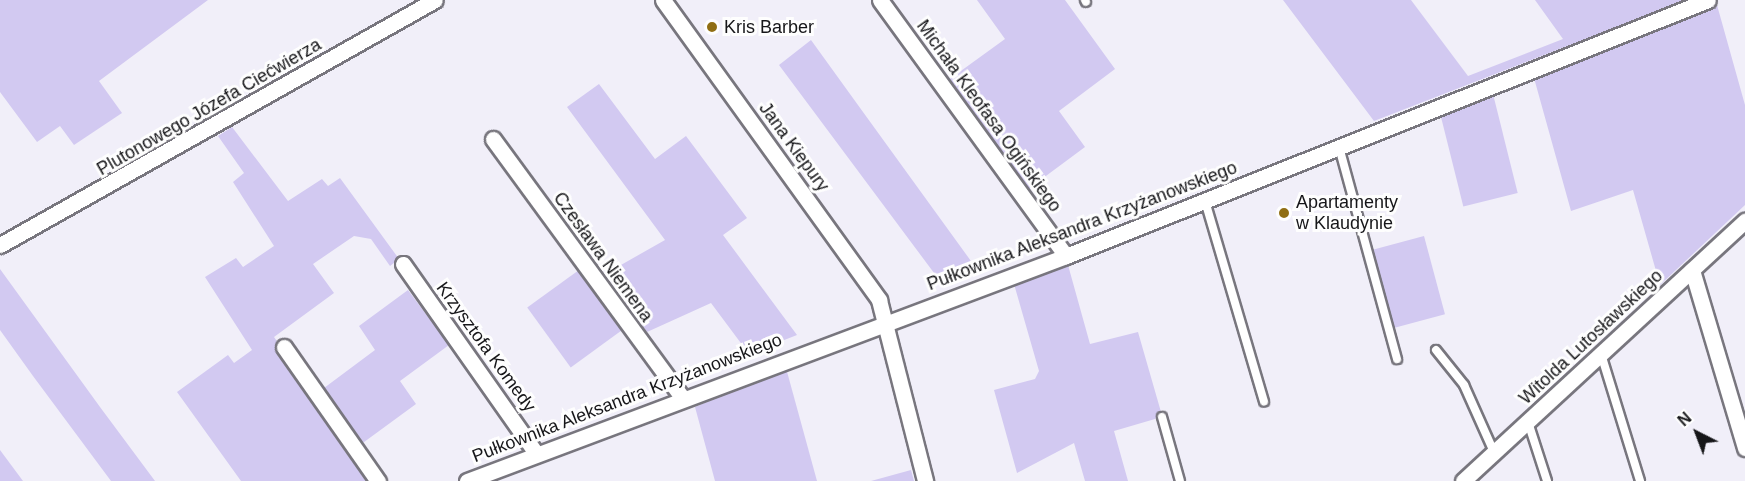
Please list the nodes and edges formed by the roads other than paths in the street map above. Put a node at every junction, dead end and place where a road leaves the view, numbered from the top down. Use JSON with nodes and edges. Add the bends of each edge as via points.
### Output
{"nodes":[{"id":1,"x":435,"y":0,"type":"edge"},
{"id":2,"x":663,"y":0,"type":"edge"},
{"id":3,"x":880,"y":0,"type":"edge"},
{"id":4,"x":1708,"y":0,"type":"edge"},
{"id":5,"x":493,"y":139,"type":"dead end"},
{"id":6,"x":1339,"y":147,"type":"junction"},
{"id":7,"x":1205,"y":201,"type":"junction"},
{"id":8,"x":1745,"y":221,"type":"edge"},
{"id":9,"x":0,"y":245,"type":"edge"},
{"id":10,"x":1066,"y":256,"type":"junction"},
{"id":11,"x":403,"y":264,"type":"dead end"},
{"id":12,"x":1692,"y":270,"type":"junction"},
{"id":13,"x":881,"y":322,"type":"junction"},
{"id":14,"x":284,"y":347,"type":"dead end"},
{"id":15,"x":1436,"y":350,"type":"dead end"},
{"id":16,"x":1600,"y":354,"type":"junction"},
{"id":17,"x":1397,"y":359,"type":"dead end"},
{"id":18,"x":682,"y":397,"type":"junction"},
{"id":19,"x":1264,"y":401,"type":"dead end"},
{"id":20,"x":1162,"y":417,"type":"dead end"},
{"id":21,"x":1528,"y":422,"type":"junction"},
{"id":22,"x":1745,"y":448,"type":"edge"},
{"id":23,"x":1494,"y":452,"type":"junction"},
{"id":24,"x":536,"y":453,"type":"junction"},
{"id":25,"x":378,"y":481,"type":"edge"},
{"id":26,"x":467,"y":481,"type":"edge"},
{"id":27,"x":925,"y":481,"type":"edge"},
{"id":28,"x":1180,"y":481,"type":"edge"},
{"id":29,"x":1463,"y":481,"type":"edge"},
{"id":30,"x":1547,"y":481,"type":"edge"},
{"id":31,"x":1640,"y":481,"type":"edge"}],
"edges":[{"from":1,"to":9,"type":"street","name":"Plutonowego Józefa Ciećwierza"},
{"from":2,"to":13,"type":"street","name":"Jana Kiepury","via":[[862,272],[879,300]]},
{"from":3,"to":10,"type":"street","name":"Michała Kleofasa Ogińskiego"},
{"from":4,"to":6,"type":"street","name":"Pułkownika Aleksandra Krzyżanowskiego"},
{"from":5,"to":18,"type":"street","name":"Czesława Niemena"},
{"from":6,"to":7,"type":"street","name":"Pułkownika Aleksandra Krzyżanowskiego"},
{"from":6,"to":17,"type":"lane"},
{"from":7,"to":10,"type":"street","name":"Pułkownika Aleksandra Krzyżanowskiego"},
{"from":7,"to":19,"type":"lane"},
{"from":8,"to":12,"type":"street","name":"Witolda Lutosławskiego"},
{"from":10,"to":13,"type":"street","name":"Pułkownika Aleksandra Krzyżanowskiego"},
{"from":11,"to":24,"type":"street","name":"Krzysztofa Komedy"},
{"from":12,"to":16,"type":"street","name":"Witolda Lutosławskiego"},
{"from":12,"to":22,"type":"street"},
{"from":13,"to":18,"type":"street","name":"Pułkownika Aleksandra Krzyżanowskiego"},
{"from":13,"to":27,"type":"street","name":"Jana Kiepury"},
{"from":14,"to":25,"type":"street"},
{"from":15,"to":23,"type":"lane","via":[[1464,385]]},
{"from":16,"to":21,"type":"street","name":"Witolda Lutosławskiego"},
{"from":16,"to":31,"type":"lane"},
{"from":18,"to":24,"type":"street","name":"Pułkownika Aleksandra Krzyżanowskiego"},
{"from":20,"to":28,"type":"lane"},
{"from":21,"to":23,"type":"street","name":"Witolda Lutosławskiego"},
{"from":21,"to":30,"type":"lane"},
{"from":23,"to":29,"type":"street","name":"Witolda Lutosławskiego"},
{"from":24,"to":26,"type":"street","name":"Pułkownika Aleksandra Krzyżanowskiego"}]}
